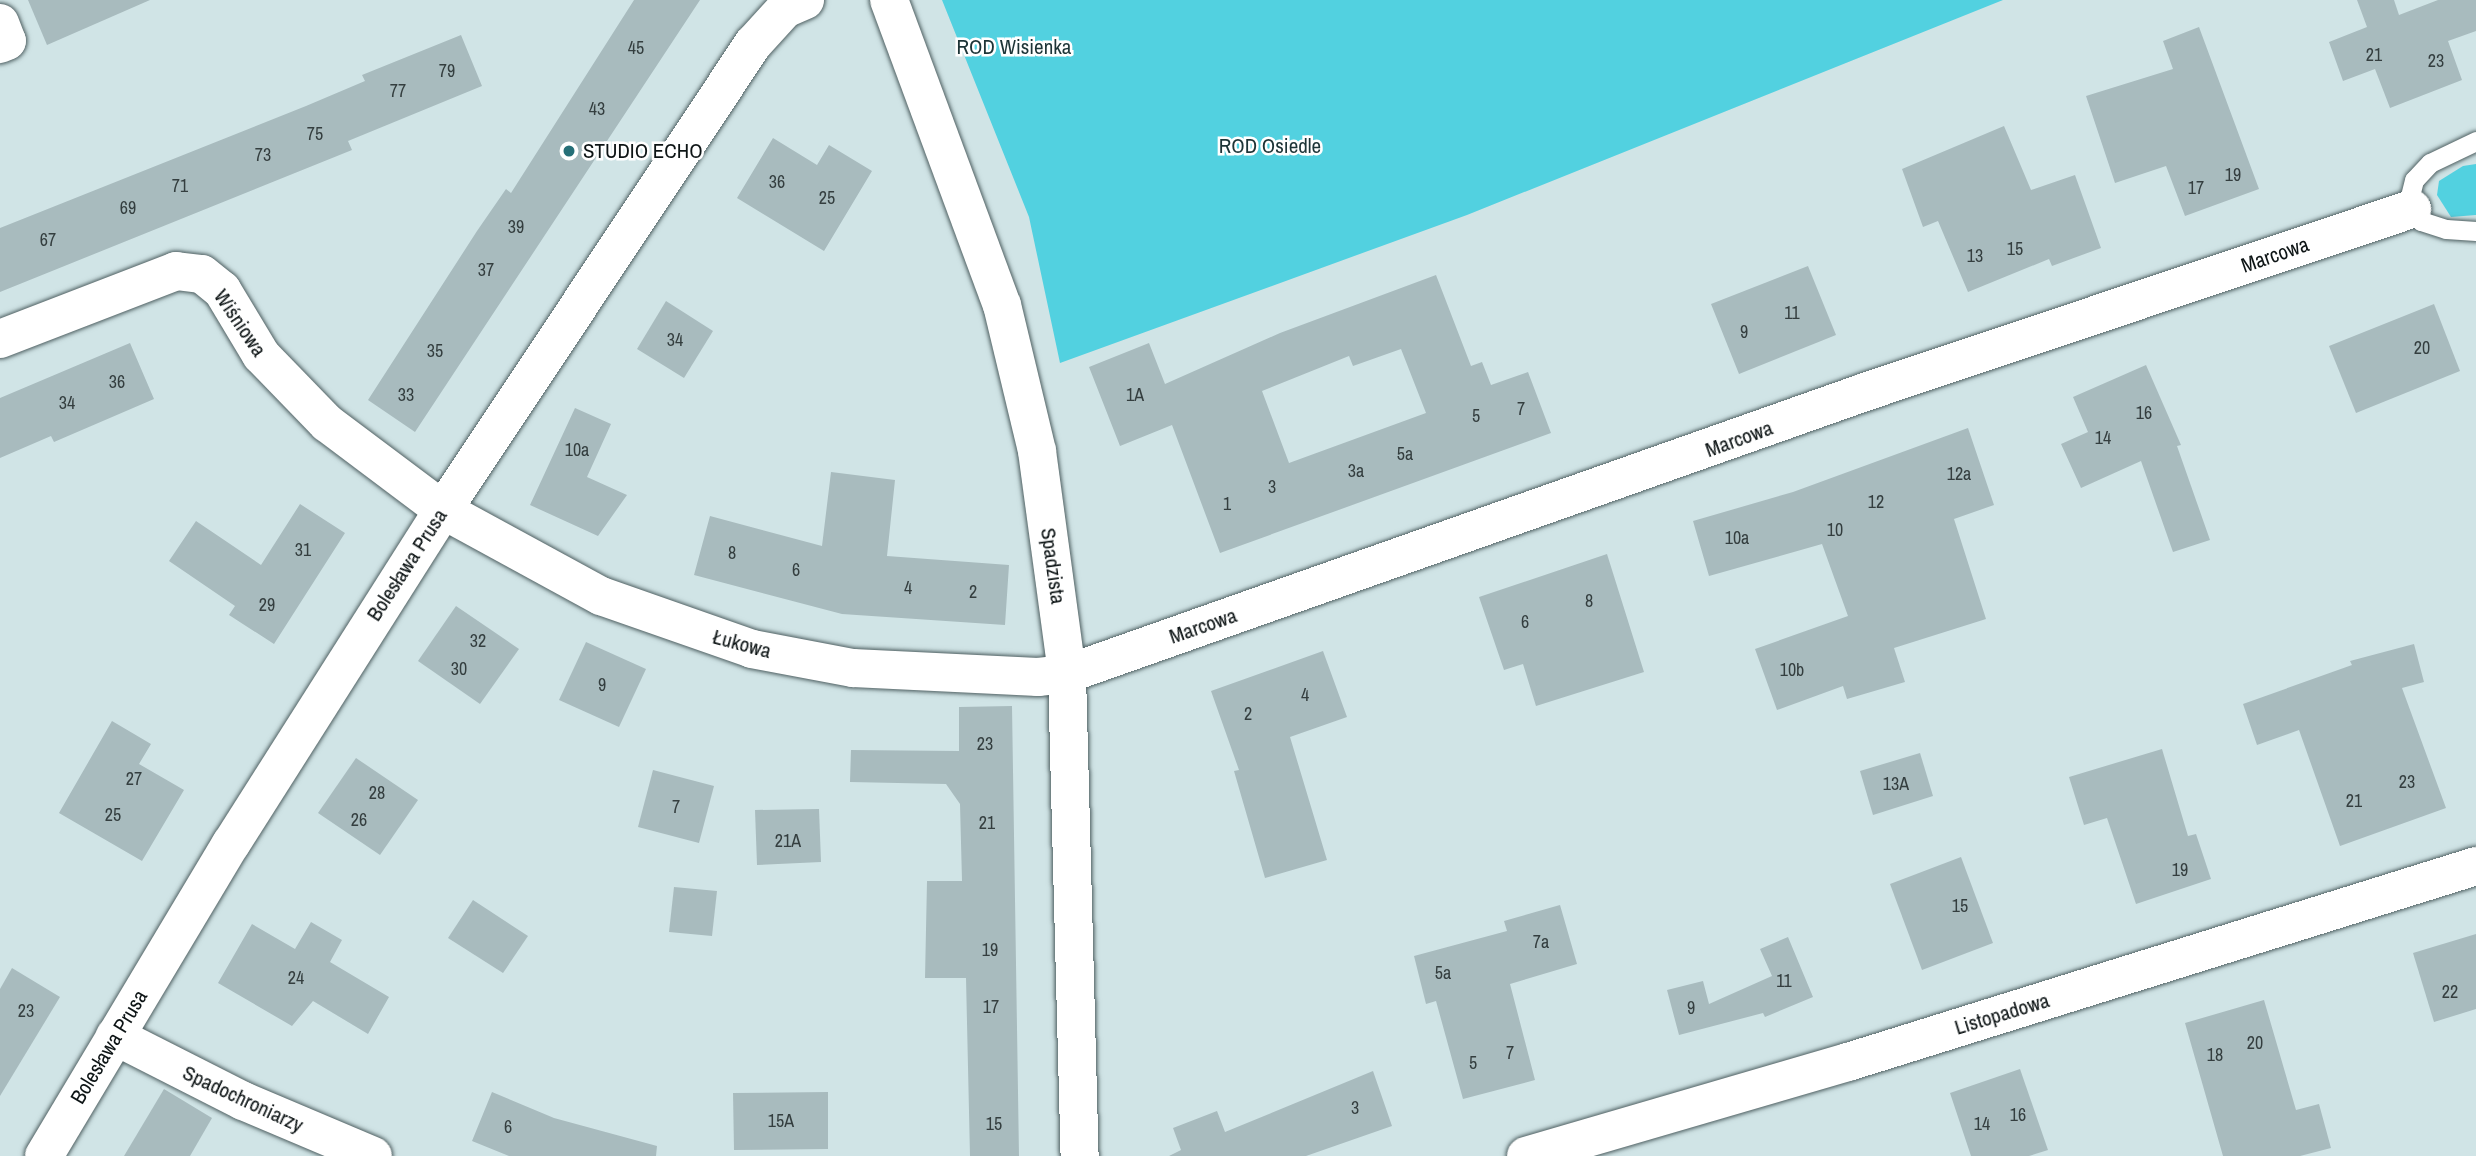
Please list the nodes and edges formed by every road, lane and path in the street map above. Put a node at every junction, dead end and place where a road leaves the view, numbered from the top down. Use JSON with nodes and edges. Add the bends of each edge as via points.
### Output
{"nodes":[{"id":1,"x":804,"y":0,"type":"edge"},
{"id":2,"x":889,"y":0,"type":"edge"},
{"id":3,"x":0,"y":23,"type":"edge"},
{"id":4,"x":0,"y":44,"type":"edge"},
{"id":5,"x":2476,"y":141,"type":"edge"},
{"id":6,"x":2412,"y":209,"type":"junction"},
{"id":7,"x":2476,"y":231,"type":"edge"},
{"id":8,"x":0,"y":340,"type":"edge"},
{"id":9,"x":443,"y":510,"type":"junction"},
{"id":10,"x":1068,"y":674,"type":"junction"},
{"id":11,"x":2476,"y":866,"type":"edge"},
{"id":12,"x":115,"y":1036,"type":"junction"},
{"id":13,"x":44,"y":1156,"type":"edge"},
{"id":14,"x":373,"y":1156,"type":"edge"},
{"id":15,"x":1080,"y":1156,"type":"edge"},
{"id":16,"x":1527,"y":1156,"type":"edge"}],
"edges":[{"from":1,"to":9,"type":"street","name":"Bolesława Prusa","via":[[785,9],[753,44]]},
{"from":2,"to":10,"type":"street","name":"Spadzista","via":[[1002,305],[1037,451]]},
{"from":3,"to":4,"type":"street","via":[[7,41]]},
{"from":5,"to":6,"type":"lane","via":[[2430,163],[2414,180]]},
{"from":6,"to":7,"type":"lane","via":[[2432,226]]},
{"from":6,"to":10,"type":"street","name":"Marcowa","via":[[1866,392]]},
{"from":8,"to":9,"type":"street","name":"Wiśniowa","via":[[176,271],[202,274],[222,290],[293,393]]},
{"from":9,"to":10,"type":"street","name":"Łukowa","via":[[601,597],[752,649],[853,668],[958,676]]},
{"from":9,"to":12,"type":"street","name":"Bolesława Prusa"},
{"from":10,"to":15,"type":"street","name":"Spadzista"},
{"from":11,"to":16,"type":"street","name":"Listopadowa","via":[[1848,1062]]},
{"from":12,"to":13,"type":"street","name":"Bolesława Prusa"},
{"from":12,"to":14,"type":"street","name":"Spadochroniarzy","via":[[243,1101]]}]}
